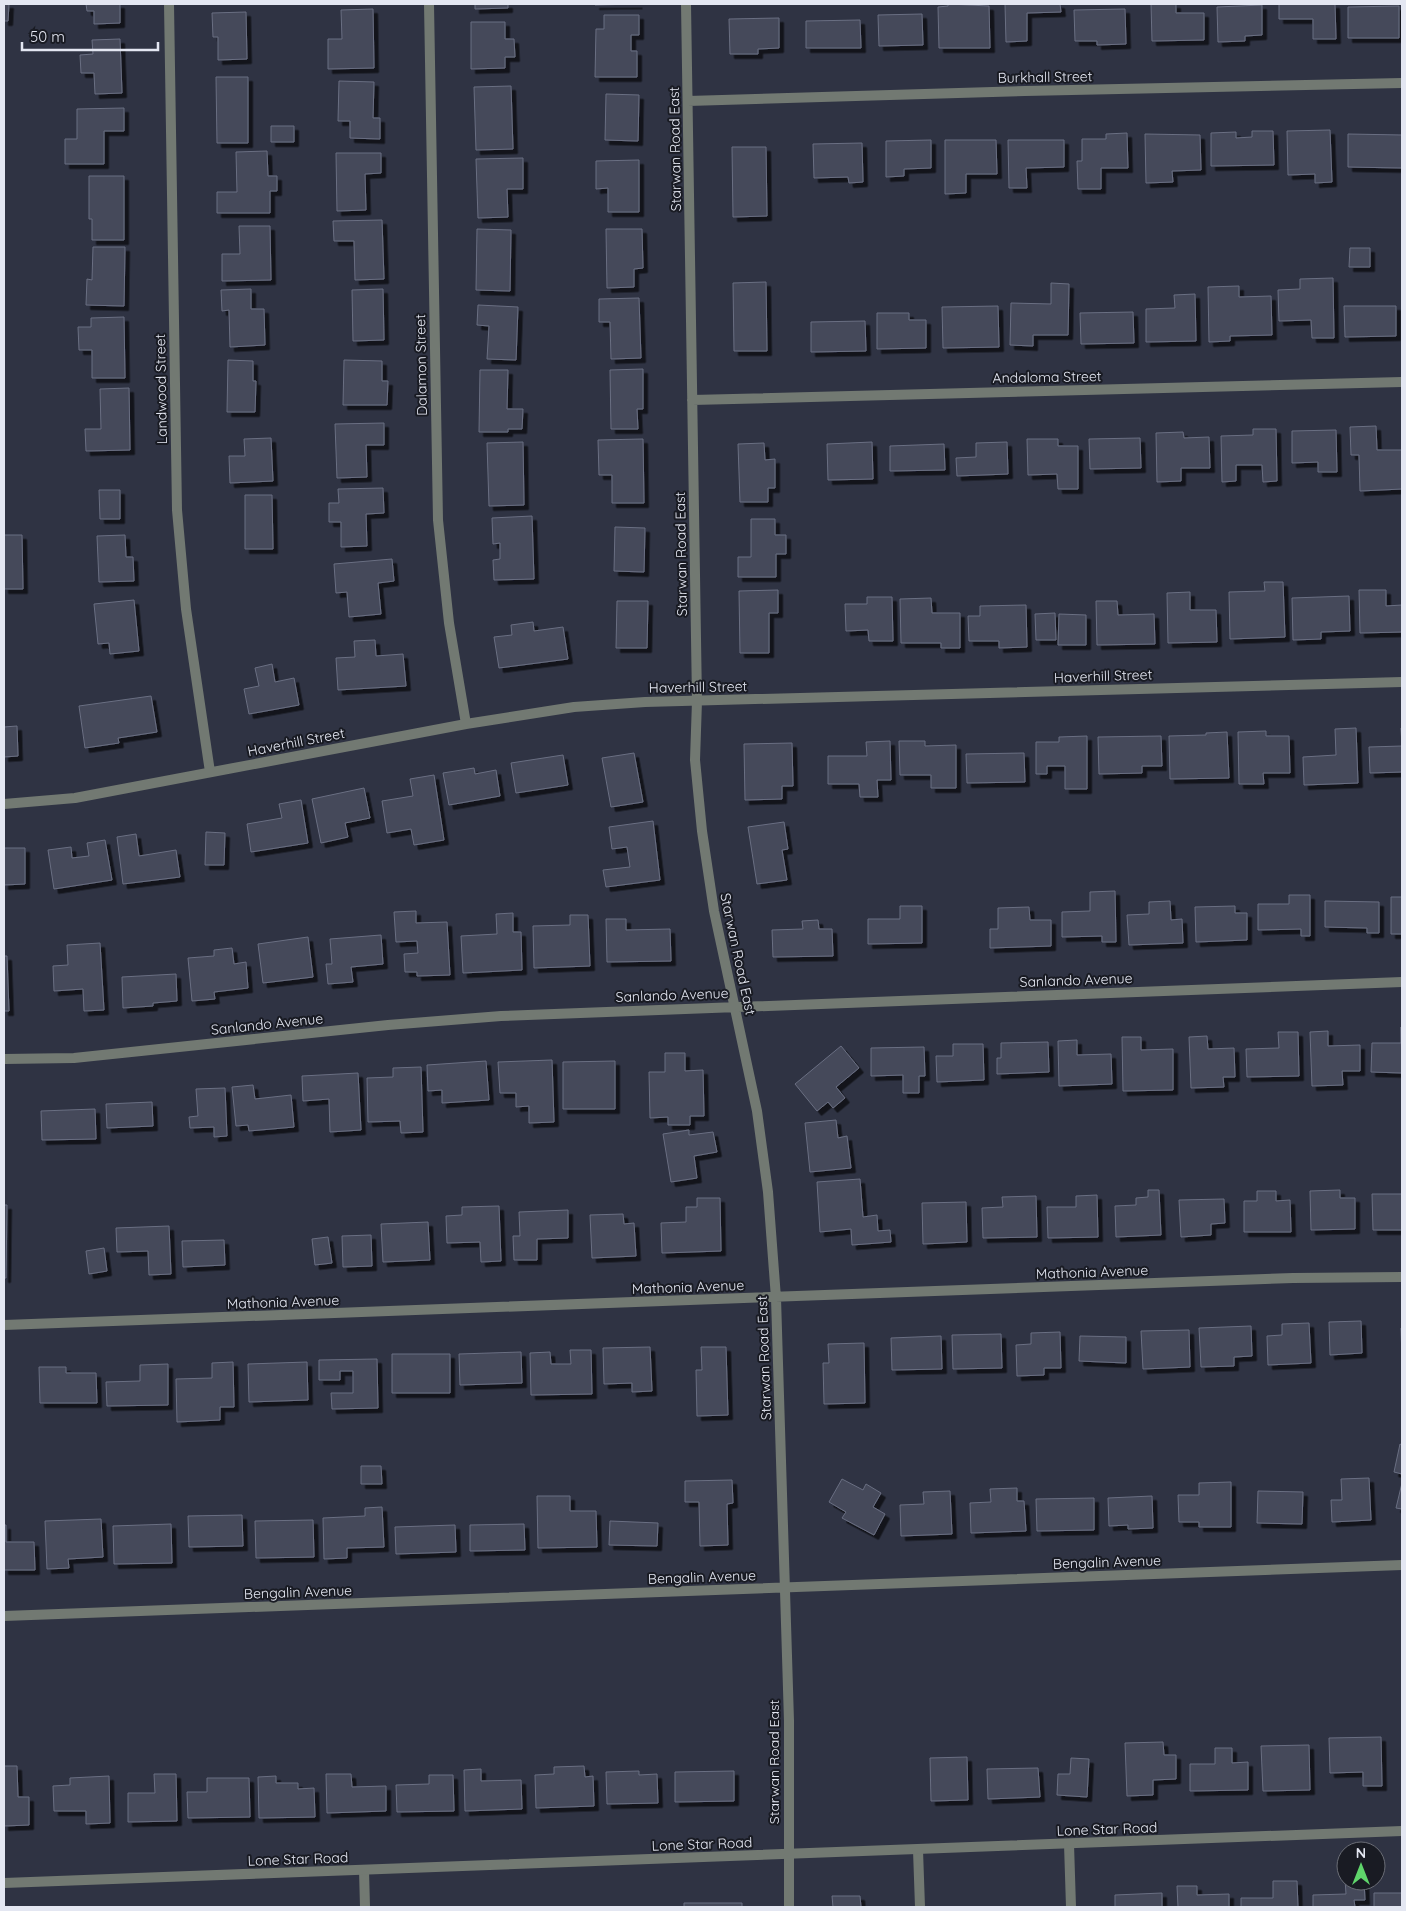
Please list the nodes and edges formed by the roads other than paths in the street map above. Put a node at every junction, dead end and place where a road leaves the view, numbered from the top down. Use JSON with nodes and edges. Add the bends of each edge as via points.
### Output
{"nodes":[{"id":1,"x":170,"y":4,"type":"edge"},
{"id":2,"x":429,"y":4,"type":"edge"},
{"id":3,"x":686,"y":4,"type":"edge"},
{"id":4,"x":1402,"y":83,"type":"edge"},
{"id":5,"x":688,"y":101,"type":"junction"},
{"id":6,"x":1402,"y":382,"type":"edge"},
{"id":7,"x":692,"y":400,"type":"junction"},
{"id":8,"x":1402,"y":682,"type":"edge"},
{"id":9,"x":698,"y":701,"type":"junction"},
{"id":10,"x":466,"y":724,"type":"junction"},
{"id":11,"x":210,"y":772,"type":"junction"},
{"id":12,"x":4,"y":804,"type":"edge"},
{"id":13,"x":1402,"y":982,"type":"edge"},
{"id":14,"x":735,"y":1007,"type":"junction"},
{"id":15,"x":4,"y":1059,"type":"edge"},
{"id":16,"x":1402,"y":1277,"type":"edge"},
{"id":17,"x":776,"y":1298,"type":"junction"},
{"id":18,"x":4,"y":1326,"type":"edge"},
{"id":19,"x":1402,"y":1565,"type":"edge"},
{"id":20,"x":785,"y":1588,"type":"junction"},
{"id":21,"x":4,"y":1616,"type":"edge"},
{"id":22,"x":1402,"y":1831,"type":"edge"},
{"id":23,"x":1070,"y":1844,"type":"junction"},
{"id":24,"x":918,"y":1850,"type":"junction"},
{"id":25,"x":788,"y":1854,"type":"junction"},
{"id":26,"x":364,"y":1870,"type":"junction"},
{"id":27,"x":4,"y":1883,"type":"edge"},
{"id":28,"x":365,"y":1907,"type":"edge"},
{"id":29,"x":788,"y":1907,"type":"edge"},
{"id":30,"x":920,"y":1907,"type":"edge"},
{"id":31,"x":1072,"y":1907,"type":"edge"}],
"edges":[{"from":1,"to":11,"type":"street","name":"Landwood Street","via":[[177,510],[186,609]]},
{"from":2,"to":10,"type":"street","name":"Dalamon Street","via":[[438,520],[449,623]]},
{"from":3,"to":5,"type":"street","name":"Starwan Road East"},
{"from":4,"to":5,"type":"street","name":"Burkhall Street"},
{"from":5,"to":7,"type":"street","name":"Starwan Road East"},
{"from":6,"to":7,"type":"street","name":"Andaloma Street"},
{"from":7,"to":9,"type":"street","name":"Starwan Road East"},
{"from":8,"to":9,"type":"street","name":"Haverhill Street"},
{"from":9,"to":10,"type":"street","name":"Haverhill Street","via":[[574,707]]},
{"from":9,"to":14,"type":"street","name":"Starwan Road East","via":[[695,760],[702,831],[714,911]]},
{"from":10,"to":11,"type":"street","name":"Haverhill Street"},
{"from":11,"to":12,"type":"street","name":"Haverhill Street","via":[[75,798]]},
{"from":13,"to":14,"type":"street","name":"Sanlando Avenue"},
{"from":14,"to":15,"type":"street","name":"Sanlando Avenue","via":[[388,1024],[74,1058]]},
{"from":14,"to":17,"type":"street","name":"Starwan Road East","via":[[757,1111],[768,1192]]},
{"from":16,"to":17,"type":"street","name":"Mathonia Avenue","via":[[1293,1278]]},
{"from":17,"to":18,"type":"street","name":"Mathonia Avenue"},
{"from":17,"to":20,"type":"street","name":"Starwan Road East"},
{"from":19,"to":20,"type":"street","name":"Bengalin Avenue"},
{"from":20,"to":21,"type":"street","name":"Bengalin Avenue"},
{"from":20,"to":25,"type":"street","name":"Starwan Road East"},
{"from":22,"to":23,"type":"street","name":"Lone Star Road"},
{"from":23,"to":24,"type":"street","name":"Lone Star Road"},
{"from":23,"to":31,"type":"street"},
{"from":24,"to":25,"type":"street","name":"Lone Star Road"},
{"from":24,"to":30,"type":"street"},
{"from":25,"to":26,"type":"street","name":"Lone Star Road"},
{"from":25,"to":29,"type":"street","name":"Starwan Road East"},
{"from":26,"to":27,"type":"street","name":"Lone Star Road"},
{"from":26,"to":28,"type":"street"}]}
